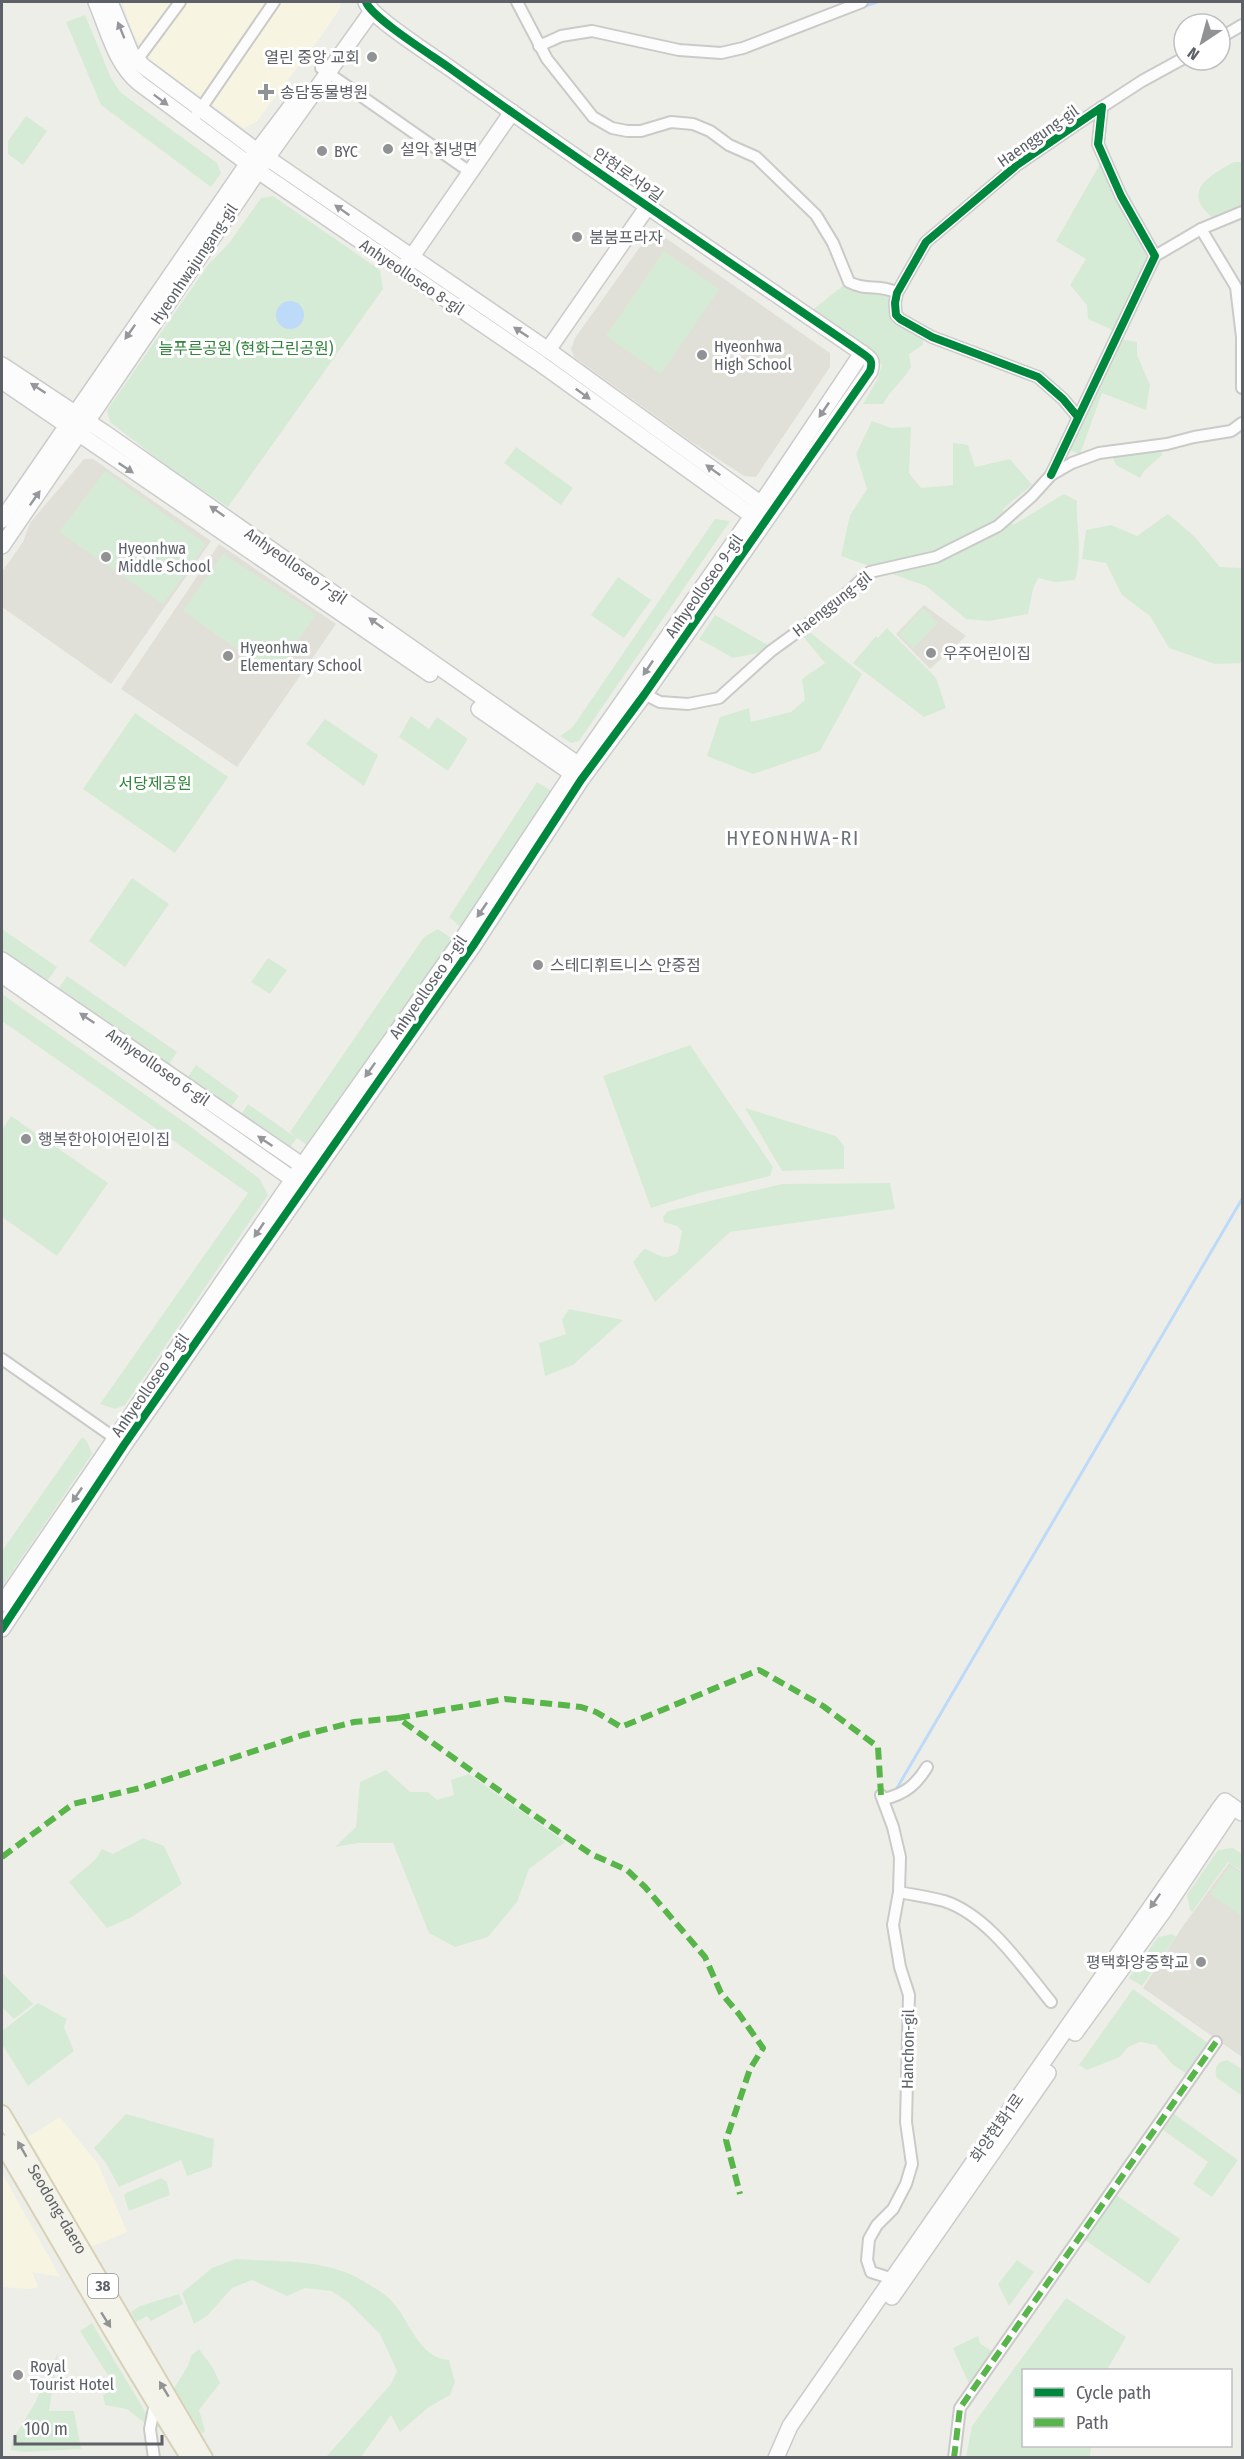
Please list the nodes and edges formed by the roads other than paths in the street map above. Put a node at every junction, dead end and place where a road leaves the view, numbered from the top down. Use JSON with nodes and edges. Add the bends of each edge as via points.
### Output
{"nodes":[{"id":1,"x":96,"y":2,"type":"edge"},
{"id":2,"x":110,"y":2,"type":"edge"},
{"id":3,"x":180,"y":2,"type":"edge"},
{"id":4,"x":274,"y":2,"type":"edge"},
{"id":5,"x":517,"y":2,"type":"edge"},
{"id":6,"x":862,"y":2,"type":"edge"},
{"id":7,"x":366,"y":8,"type":"edge"},
{"id":8,"x":539,"y":46,"type":"junction"},
{"id":9,"x":137,"y":60,"type":"junction"},
{"id":10,"x":1172,"y":65,"type":"edge"},
{"id":11,"x":325,"y":70,"type":"junction"},
{"id":12,"x":128,"y":73,"type":"junction"},
{"id":13,"x":1102,"y":107,"type":"junction"},
{"id":14,"x":510,"y":115,"type":"junction"},
{"id":15,"x":195,"y":116,"type":"junction"},
{"id":16,"x":257,"y":161,"type":"junction"},
{"id":17,"x":470,"y":172,"type":"junction"},
{"id":18,"x":646,"y":209,"type":"junction"},
{"id":19,"x":1242,"y":212,"type":"edge"},
{"id":20,"x":1201,"y":229,"type":"junction"},
{"id":21,"x":1155,"y":256,"type":"junction"},
{"id":22,"x":406,"y":265,"type":"junction"},
{"id":23,"x":897,"y":293,"type":"junction"},
{"id":24,"x":548,"y":350,"type":"junction"},
{"id":25,"x":860,"y":357,"type":"junction"},
{"id":26,"x":2,"y":364,"type":"edge"},
{"id":27,"x":2,"y":381,"type":"edge"},
{"id":28,"x":1242,"y":388,"type":"edge"},
{"id":29,"x":74,"y":412,"type":"junction"},
{"id":30,"x":1078,"y":417,"type":"junction"},
{"id":31,"x":88,"y":421,"type":"junction"},
{"id":32,"x":1242,"y":423,"type":"edge"},
{"id":33,"x":65,"y":426,"type":"junction"},
{"id":34,"x":78,"y":435,"type":"junction"},
{"id":35,"x":1052,"y":475,"type":"junction"},
{"id":36,"x":762,"y":514,"type":"junction"},
{"id":37,"x":2,"y":520,"type":"edge"},
{"id":38,"x":2,"y":546,"type":"edge"},
{"id":39,"x":639,"y":692,"type":"junction"},
{"id":40,"x":580,"y":773,"type":"junction"},
{"id":41,"x":2,"y":960,"type":"edge"},
{"id":42,"x":2,"y":975,"type":"edge"},
{"id":43,"x":308,"y":1170,"type":"junction"},
{"id":44,"x":298,"y":1183,"type":"junction"},
{"id":45,"x":2,"y":1359,"type":"edge"},
{"id":46,"x":120,"y":1442,"type":"junction"},
{"id":47,"x":2,"y":1604,"type":"edge"},
{"id":48,"x":2,"y":1629,"type":"edge"},
{"id":49,"x":927,"y":1767,"type":"dead end"},
{"id":50,"x":1230,"y":1809,"type":"edge"},
{"id":51,"x":1242,"y":1825,"type":"edge"},
{"id":52,"x":899,"y":1892,"type":"junction"},
{"id":53,"x":1051,"y":2002,"type":"dead end"},
{"id":54,"x":1215,"y":2042,"type":"dead end"},
{"id":55,"x":2,"y":2114,"type":"edge"},
{"id":56,"x":2,"y":2143,"type":"edge"},
{"id":57,"x":893,"y":2279,"type":"junction"},
{"id":58,"x":155,"y":2403,"type":"junction"},
{"id":59,"x":154,"y":2457,"type":"edge"},
{"id":60,"x":190,"y":2457,"type":"edge"},
{"id":61,"x":204,"y":2457,"type":"edge"},
{"id":62,"x":776,"y":2457,"type":"edge"},
{"id":63,"x":788,"y":2457,"type":"edge"},
{"id":64,"x":954,"y":2457,"type":"edge"}],
"edges":[{"from":1,"to":12,"type":"street","name":"Anhyeolloseo 8-gil"},
{"from":9,"to":2,"type":"street","name":"Anhyeolloseo 8-gil","one_way":true},
{"from":3,"to":9,"type":"street"},
{"from":4,"to":15,"type":"street"},
{"from":5,"to":8,"type":"street"},
{"from":6,"to":8,"type":"street","via":[[721,53],[670,49],[592,31],[561,36]]},
{"from":7,"to":11,"type":"street","name":"Hyeonhwajungang-gil"},
{"from":7,"to":14,"type":"street","name":"안현로서9길"},
{"from":8,"to":23,"type":"street","via":[[600,122],[627,131],[672,123],[693,124],[756,157],[816,215],[849,282],[865,288],[888,287]]},
{"from":9,"to":12,"type":"street"},
{"from":9,"to":15,"type":"street","name":"Anhyeolloseo 8-gil"},
{"from":10,"to":13,"type":"street"},
{"from":11,"to":16,"type":"street","name":"Hyeonhwajungang-gil"},
{"from":11,"to":17,"type":"street"},
{"from":12,"to":15,"type":"street","name":"Anhyeolloseo 8-gil","one_way":true},
{"from":13,"to":21,"type":"street","name":"Haenggung-gil","via":[[1098,144],[1121,196]]},
{"from":13,"to":23,"type":"street","name":"Haenggung-gil","via":[[1017,165],[926,242]]},
{"from":14,"to":17,"type":"street"},
{"from":14,"to":18,"type":"street","name":"안현로서9길"},
{"from":15,"to":16,"type":"street","name":"Anhyeolloseo 8-gil"},
{"from":16,"to":22,"type":"street","name":"Anhyeolloseo 8-gil"},
{"from":16,"to":29,"type":"street","one_way":true},
{"from":16,"to":31,"type":"street","name":"Hyeonhwajungang-gil"},
{"from":17,"to":22,"type":"street"},
{"from":18,"to":24,"type":"street"},
{"from":18,"to":25,"type":"street","name":"안현로서9길"},
{"from":19,"to":20,"type":"street"},
{"from":20,"to":21,"type":"street"},
{"from":20,"to":28,"type":"street","via":[[1236,287],[1242,337]]},
{"from":21,"to":30,"type":"street","name":"Haenggung-gil"},
{"from":24,"to":22,"type":"street","name":"Anhyeolloseo 8-gil","one_way":true},
{"from":22,"to":36,"type":"street","name":"Anhyeolloseo 8-gil","one_way":true,"via":[[538,362]]},
{"from":23,"to":30,"type":"street","via":[[896,315],[900,319],[932,337],[1038,377]]},
{"from":36,"to":24,"type":"street","name":"Anhyeolloseo 8-gil","one_way":true},
{"from":25,"to":36,"type":"street","one_way":true},
{"from":25,"to":36,"type":"street","name":"안현로서9길","via":[[870,371]]},
{"from":29,"to":26,"type":"street","name":"Anhyeolloseo 7-gil","one_way":true},
{"from":27,"to":33,"type":"street","name":"Anhyeolloseo 7-gil"},
{"from":29,"to":31,"type":"street","name":"Anhyeolloseo 7-gil"},
{"from":29,"to":33,"type":"street"},
{"from":30,"to":35,"type":"street","name":"Haenggung-gil"},
{"from":31,"to":34,"type":"street","name":"Hyeonhwajungang-gil"},
{"from":40,"to":31,"type":"street","name":"Anhyeolloseo 7-gil","one_way":true},
{"from":32,"to":35,"type":"street","name":"Haenggung-gil","via":[[1230,431],[1099,453]]},
{"from":33,"to":34,"type":"street","name":"Anhyeolloseo 7-gil"},
{"from":33,"to":37,"type":"street"},
{"from":38,"to":34,"type":"street","name":"Hyeonhwajungang-gil","one_way":true},
{"from":34,"to":40,"type":"street","name":"Anhyeolloseo 7-gil","one_way":true},
{"from":35,"to":39,"type":"street","name":"Haenggung-gil","via":[[998,526],[936,557],[870,572],[719,698],[688,704],[660,702]]},
{"from":36,"to":39,"type":"street","name":"Anhyeolloseo 9-gil"},
{"from":39,"to":40,"type":"street","name":"Anhyeolloseo 9-gil"},
{"from":40,"to":43,"type":"street","name":"Anhyeolloseo 9-gil","via":[[473,946]]},
{"from":43,"to":41,"type":"street","name":"Anhyeolloseo 6-gil","one_way":true},
{"from":42,"to":44,"type":"street","name":"Anhyeolloseo 6-gil"},
{"from":43,"to":44,"type":"street","name":"Anhyeolloseo 9-gil"},
{"from":44,"to":46,"type":"street","name":"Anhyeolloseo 9-gil"},
{"from":45,"to":46,"type":"street","name":"Anhyeolloseo 9-gil"},
{"from":46,"to":47,"type":"street","one_way":true},
{"from":46,"to":48,"type":"street","name":"Anhyeolloseo 9-gil"},
{"from":49,"to":52,"type":"street","name":"Hanchon-gil","via":[[907,1791],[883,1797],[900,1857]]},
{"from":50,"to":51,"type":"street"},
{"from":50,"to":57,"type":"street","name":"화양현화1로","one_way":true},
{"from":50,"to":63,"type":"street","name":"화양현화1로","via":[[1163,1912],[819,2401]]},
{"from":52,"to":53,"type":"street","via":[[946,1902],[969,1914],[998,1938]]},
{"from":52,"to":57,"type":"street","name":"Hanchon-gil","via":[[893,1925],[909,1995],[906,2122],[912,2164],[893,2209],[869,2239],[867,2260],[871,2272]]},
{"from":54,"to":64,"type":"street","via":[[960,2408]]},
{"from":61,"to":55,"type":"main road","name":"Seodong-daero","number":"38","one_way":true},
{"from":56,"to":58,"type":"main road","name":"Seodong-daero","number":"38","one_way":true},
{"from":57,"to":62,"type":"street","name":"화양현화1로","via":[[790,2426]]},
{"from":58,"to":59,"type":"street","via":[[150,2429]]},
{"from":58,"to":60,"type":"main road","name":"Seodong-daero","number":"38"}]}
